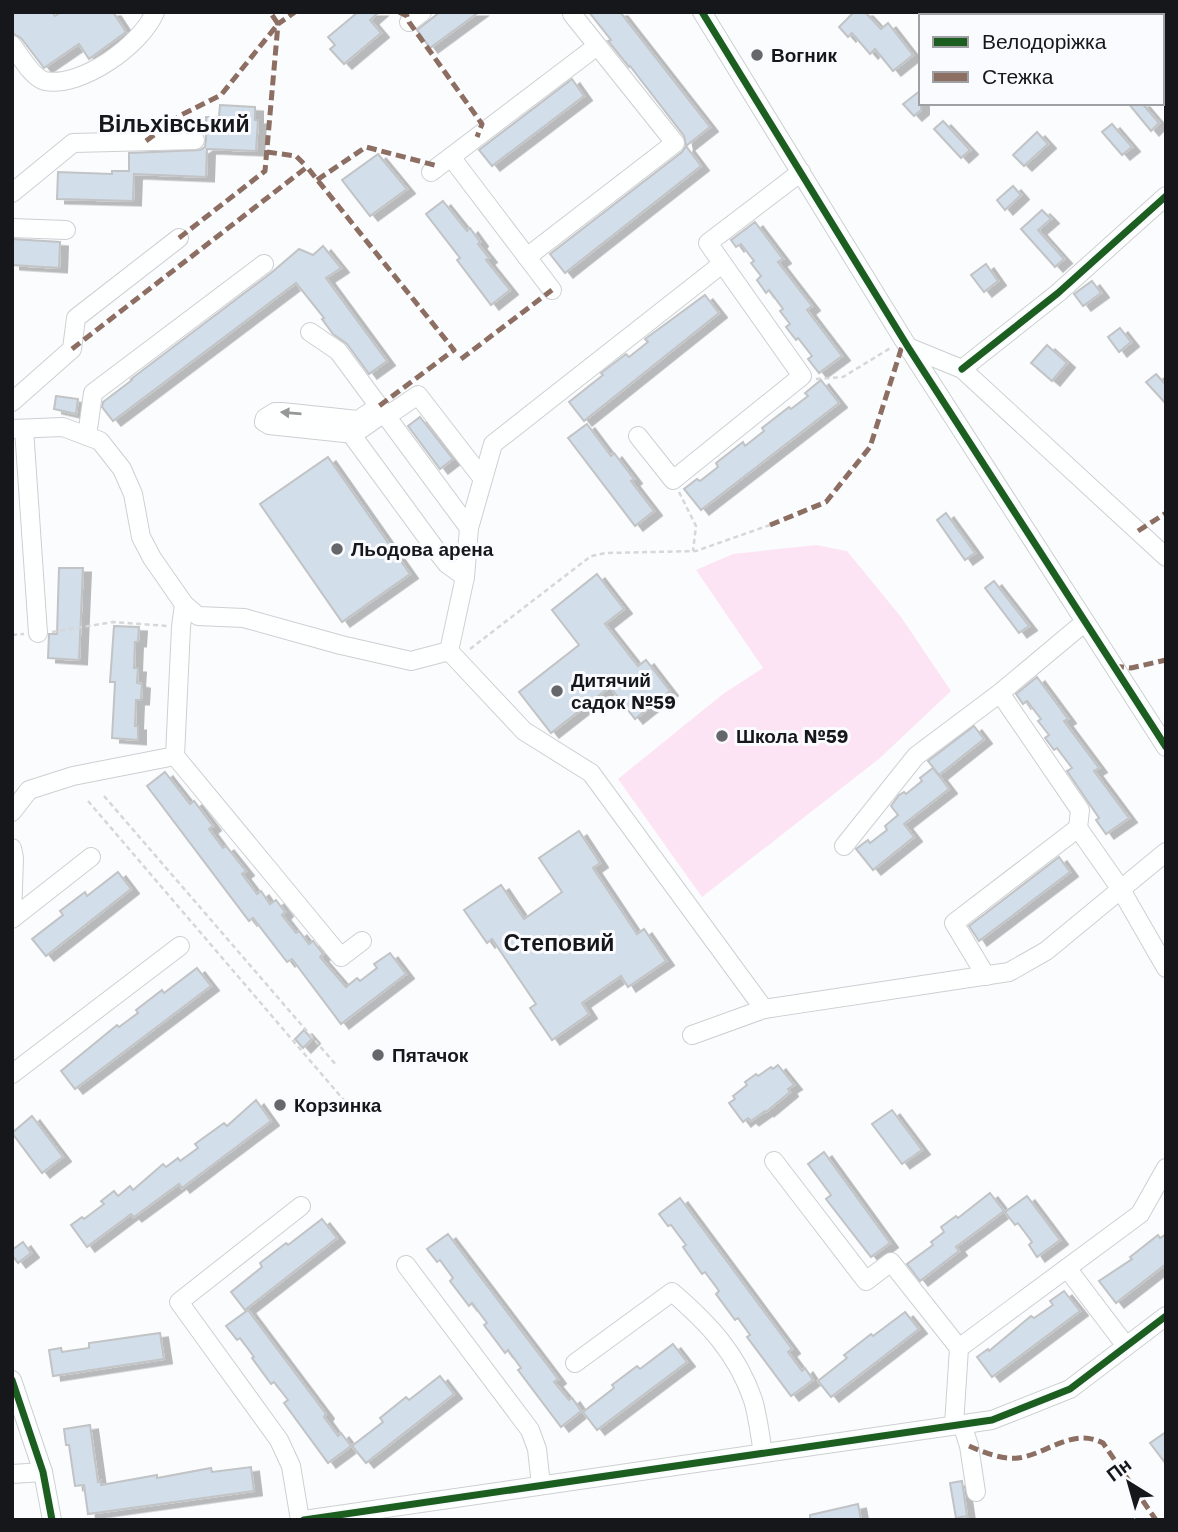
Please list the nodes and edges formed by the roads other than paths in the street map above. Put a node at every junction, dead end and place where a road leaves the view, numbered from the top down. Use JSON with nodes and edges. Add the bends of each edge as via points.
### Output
{"nodes":[{"id":1,"x":155,"y":12,"type":"edge"},
{"id":2,"x":574,"y":12,"type":"edge"},
{"id":3,"x":710,"y":17,"type":"edge"},
{"id":4,"x":12,"y":45,"type":"edge"},
{"id":5,"x":597,"y":46,"type":"junction"},
{"id":6,"x":195,"y":140,"type":"dead end"},
{"id":7,"x":451,"y":157,"type":"junction"},
{"id":8,"x":431,"y":172,"type":"dead end"},
{"id":9,"x":801,"y":172,"type":"junction"},
{"id":10,"x":12,"y":193,"type":"edge"},
{"id":11,"x":1166,"y":196,"type":"edge"},
{"id":12,"x":12,"y":228,"type":"edge"},
{"id":13,"x":66,"y":230,"type":"dead end"},
{"id":14,"x":179,"y":238,"type":"dead end"},
{"id":15,"x":527,"y":257,"type":"junction"},
{"id":16,"x":264,"y":264,"type":"dead end"},
{"id":17,"x":723,"y":264,"type":"junction"},
{"id":18,"x":552,"y":290,"type":"dead end"},
{"id":19,"x":310,"y":332,"type":"dead end"},
{"id":20,"x":906,"y":344,"type":"junction"},
{"id":21,"x":962,"y":369,"type":"junction"},
{"id":22,"x":12,"y":402,"type":"edge"},
{"id":23,"x":383,"y":412,"type":"junction"},
{"id":24,"x":18,"y":429,"type":"edge"},
{"id":25,"x":88,"y":436,"type":"junction"},
{"id":26,"x":638,"y":436,"type":"dead end"},
{"id":27,"x":483,"y":479,"type":"junction"},
{"id":28,"x":469,"y":528,"type":"junction"},
{"id":29,"x":1166,"y":557,"type":"edge"},
{"id":30,"x":464,"y":585,"type":"junction"},
{"id":31,"x":184,"y":604,"type":"junction"},
{"id":32,"x":1085,"y":622,"type":"junction"},
{"id":33,"x":38,"y":633,"type":"road end"},
{"id":34,"x":449,"y":651,"type":"junction"},
{"id":35,"x":1000,"y":693,"type":"junction"},
{"id":36,"x":1163,"y":736,"type":"edge"},
{"id":37,"x":175,"y":755,"type":"junction"},
{"id":38,"x":12,"y":812,"type":"edge"},
{"id":39,"x":1077,"y":828,"type":"junction"},
{"id":40,"x":844,"y":846,"type":"dead end"},
{"id":41,"x":12,"y":848,"type":"edge"},
{"id":42,"x":1166,"y":852,"type":"edge"},
{"id":43,"x":91,"y":857,"type":"dead end"},
{"id":44,"x":1120,"y":888,"type":"junction"},
{"id":45,"x":12,"y":918,"type":"edge"},
{"id":46,"x":362,"y":941,"type":"dead end"},
{"id":47,"x":180,"y":946,"type":"dead end"},
{"id":48,"x":1166,"y":968,"type":"edge"},
{"id":49,"x":986,"y":976,"type":"junction"},
{"id":50,"x":764,"y":1009,"type":"junction"},
{"id":51,"x":692,"y":1035,"type":"dead end"},
{"id":52,"x":12,"y":1074,"type":"edge"},
{"id":53,"x":774,"y":1161,"type":"dead end"},
{"id":54,"x":1166,"y":1168,"type":"edge"},
{"id":55,"x":301,"y":1206,"type":"dead end"},
{"id":56,"x":406,"y":1265,"type":"dead end"},
{"id":57,"x":1067,"y":1268,"type":"junction"},
{"id":58,"x":1166,"y":1316,"type":"edge"},
{"id":59,"x":1126,"y":1346,"type":"junction"},
{"id":60,"x":959,"y":1348,"type":"junction"},
{"id":61,"x":575,"y":1363,"type":"dead end"},
{"id":62,"x":12,"y":1380,"type":"edge"},
{"id":63,"x":958,"y":1425,"type":"junction"},
{"id":64,"x":763,"y":1453,"type":"junction"},
{"id":65,"x":43,"y":1472,"type":"junction"},
{"id":66,"x":12,"y":1474,"type":"edge"},
{"id":67,"x":541,"y":1485,"type":"junction"},
{"id":68,"x":975,"y":1492,"type":"dead end"},
{"id":69,"x":52,"y":1520,"type":"edge"},
{"id":70,"x":302,"y":1520,"type":"edge"}],
"edges":[{"from":1,"to":4,"type":"street","via":[[136,41],[94,70],[65,80],[37,77]]},
{"from":2,"to":5,"type":"street"},
{"from":3,"to":9,"type":"street"},
{"from":5,"to":7,"type":"street"},
{"from":5,"to":15,"type":"street","via":[[675,143]]},
{"from":6,"to":10,"type":"street","via":[[73,143]]},
{"from":7,"to":8,"type":"street"},
{"from":7,"to":15,"type":"street"},
{"from":9,"to":17,"type":"street","via":[[708,243]]},
{"from":9,"to":20,"type":"street"},
{"from":11,"to":21,"type":"street","via":[[1058,293]]},
{"from":12,"to":13,"type":"street"},
{"from":14,"to":22,"type":"street","via":[[76,318],[72,349]]},
{"from":15,"to":18,"type":"street"},
{"from":16,"to":25,"type":"street","via":[[93,393]]},
{"from":17,"to":26,"type":"street","via":[[802,376],[673,480]]},
{"from":17,"to":27,"type":"street","via":[[493,443]]},
{"from":19,"to":23,"type":"street","via":[[338,351]]},
{"from":20,"to":21,"type":"street"},
{"from":20,"to":32,"type":"street"},
{"from":21,"to":29,"type":"street"},
{"from":23,"to":27,"type":"street","via":[[418,395]]},
{"from":23,"to":28,"type":"street"},
{"from":23,"to":30,"type":"street","via":[[344,428]]},
{"from":24,"to":25,"type":"street","via":[[63,427]]},
{"from":24,"to":33,"type":"street"},
{"from":25,"to":31,"type":"street","via":[[100,441],[122,469],[133,494],[141,537]]},
{"from":27,"to":28,"type":"street"},
{"from":28,"to":30,"type":"street"},
{"from":30,"to":34,"type":"street"},
{"from":31,"to":34,"type":"street","via":[[198,616],[244,618],[411,661]]},
{"from":31,"to":37,"type":"street"},
{"from":32,"to":35,"type":"street"},
{"from":32,"to":36,"type":"street"},
{"from":34,"to":50,"type":"street","via":[[524,730],[591,773]]},
{"from":35,"to":39,"type":"street","via":[[1080,810]]},
{"from":35,"to":40,"type":"street","via":[[916,756]]},
{"from":37,"to":38,"type":"street","via":[[29,790]]},
{"from":37,"to":46,"type":"street","via":[[341,957]]},
{"from":39,"to":44,"type":"street"},
{"from":39,"to":49,"type":"street","via":[[954,923]]},
{"from":41,"to":45,"type":"street"},
{"from":42,"to":44,"type":"street"},
{"from":43,"to":45,"type":"street"},
{"from":44,"to":48,"type":"street"},
{"from":44,"to":49,"type":"street","via":[[1046,951],[1009,972]]},
{"from":47,"to":52,"type":"street"},
{"from":49,"to":50,"type":"street"},
{"from":50,"to":51,"type":"street"},
{"from":53,"to":60,"type":"street","via":[[866,1282],[891,1262]]},
{"from":54,"to":57,"type":"street","via":[[1140,1214]]},
{"from":55,"to":70,"type":"street","via":[[179,1302],[279,1440],[291,1466]]},
{"from":56,"to":67,"type":"street","via":[[530,1430]]},
{"from":57,"to":59,"type":"street"},
{"from":57,"to":60,"type":"street"},
{"from":58,"to":59,"type":"street"},
{"from":59,"to":63,"type":"street","via":[[1070,1389],[992,1420]]},
{"from":60,"to":63,"type":"street"},
{"from":61,"to":64,"type":"street","via":[[673,1292],[705,1321],[733,1356],[753,1400]]},
{"from":62,"to":65,"type":"street"},
{"from":63,"to":64,"type":"street"},
{"from":63,"to":68,"type":"street","via":[[969,1447]]},
{"from":64,"to":67,"type":"street"},
{"from":65,"to":66,"type":"street"},
{"from":65,"to":69,"type":"street"},
{"from":67,"to":70,"type":"street"}]}
